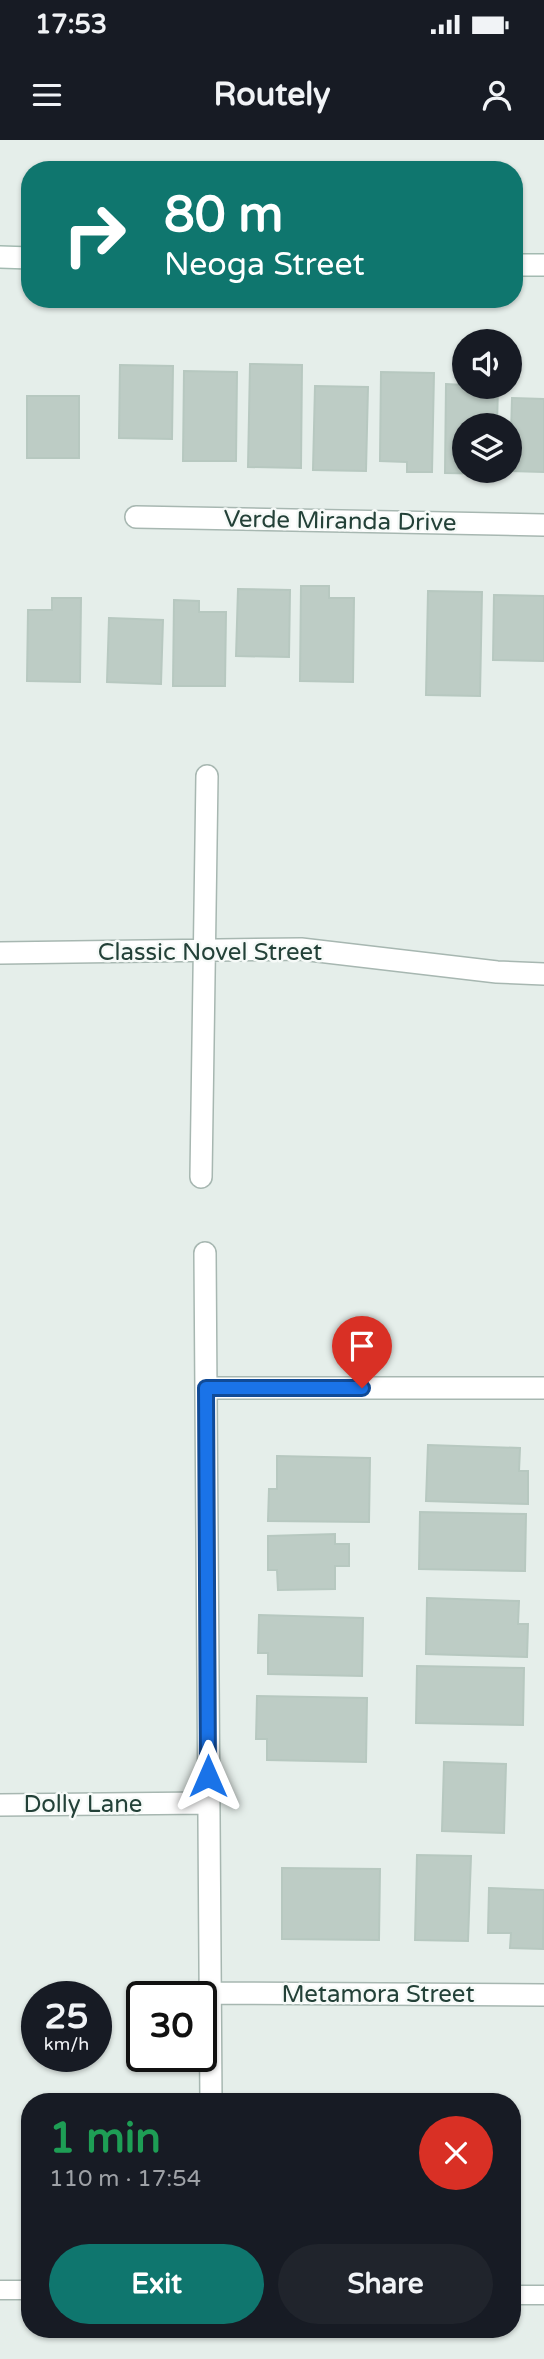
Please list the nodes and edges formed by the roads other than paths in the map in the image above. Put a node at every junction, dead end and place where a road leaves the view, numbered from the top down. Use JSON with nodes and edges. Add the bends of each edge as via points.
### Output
{"nodes":[{"id":1,"x":0,"y":257,"type":"edge"},
{"id":2,"x":21,"y":258,"type":"edge"},
{"id":3,"x":523,"y":265,"type":"edge"},
{"id":4,"x":544,"y":265,"type":"edge"},
{"id":5,"x":136,"y":517,"type":"dead end"},
{"id":6,"x":544,"y":525,"type":"edge"},
{"id":7,"x":207,"y":776,"type":"dead end"},
{"id":8,"x":204,"y":950,"type":"junction"},
{"id":9,"x":0,"y":953,"type":"edge"},
{"id":10,"x":544,"y":974,"type":"edge"},
{"id":11,"x":201,"y":1177,"type":"dead end"},
{"id":12,"x":205,"y":1253,"type":"dead end"},
{"id":13,"x":206,"y":1388,"type":"junction"},
{"id":14,"x":544,"y":1388,"type":"edge"},
{"id":15,"x":208,"y":1803,"type":"junction"},
{"id":16,"x":0,"y":1805,"type":"edge"},
{"id":17,"x":212,"y":1981,"type":"edge"},
{"id":18,"x":217,"y":1993,"type":"edge"},
{"id":19,"x":544,"y":1995,"type":"edge"},
{"id":20,"x":211,"y":2072,"type":"edge"},
{"id":21,"x":211,"y":2093,"type":"edge"},
{"id":22,"x":0,"y":2290,"type":"edge"},
{"id":23,"x":21,"y":2290,"type":"edge"},
{"id":24,"x":521,"y":2295,"type":"edge"},
{"id":25,"x":544,"y":2295,"type":"edge"}],
"edges":[{"from":1,"to":2,"type":"street"},
{"from":3,"to":4,"type":"street"},
{"from":5,"to":6,"type":"street","name":"Verde Miranda Drive"},
{"from":7,"to":8,"type":"street"},
{"from":8,"to":9,"type":"street","name":"Classic Novel Street"},
{"from":8,"to":10,"type":"street","name":"Classic Novel Street","via":[[301,949]]},
{"from":8,"to":11,"type":"street"},
{"from":12,"to":13,"type":"street"},
{"from":13,"to":14,"type":"street"},
{"from":13,"to":15,"type":"street"},
{"from":15,"to":16,"type":"street","name":"Dolly Lane"},
{"from":15,"to":17,"type":"street"},
{"from":18,"to":19,"type":"street","name":"Metamora Street"},
{"from":20,"to":21,"type":"street"},
{"from":22,"to":23,"type":"lane"},
{"from":24,"to":25,"type":"lane"}]}
